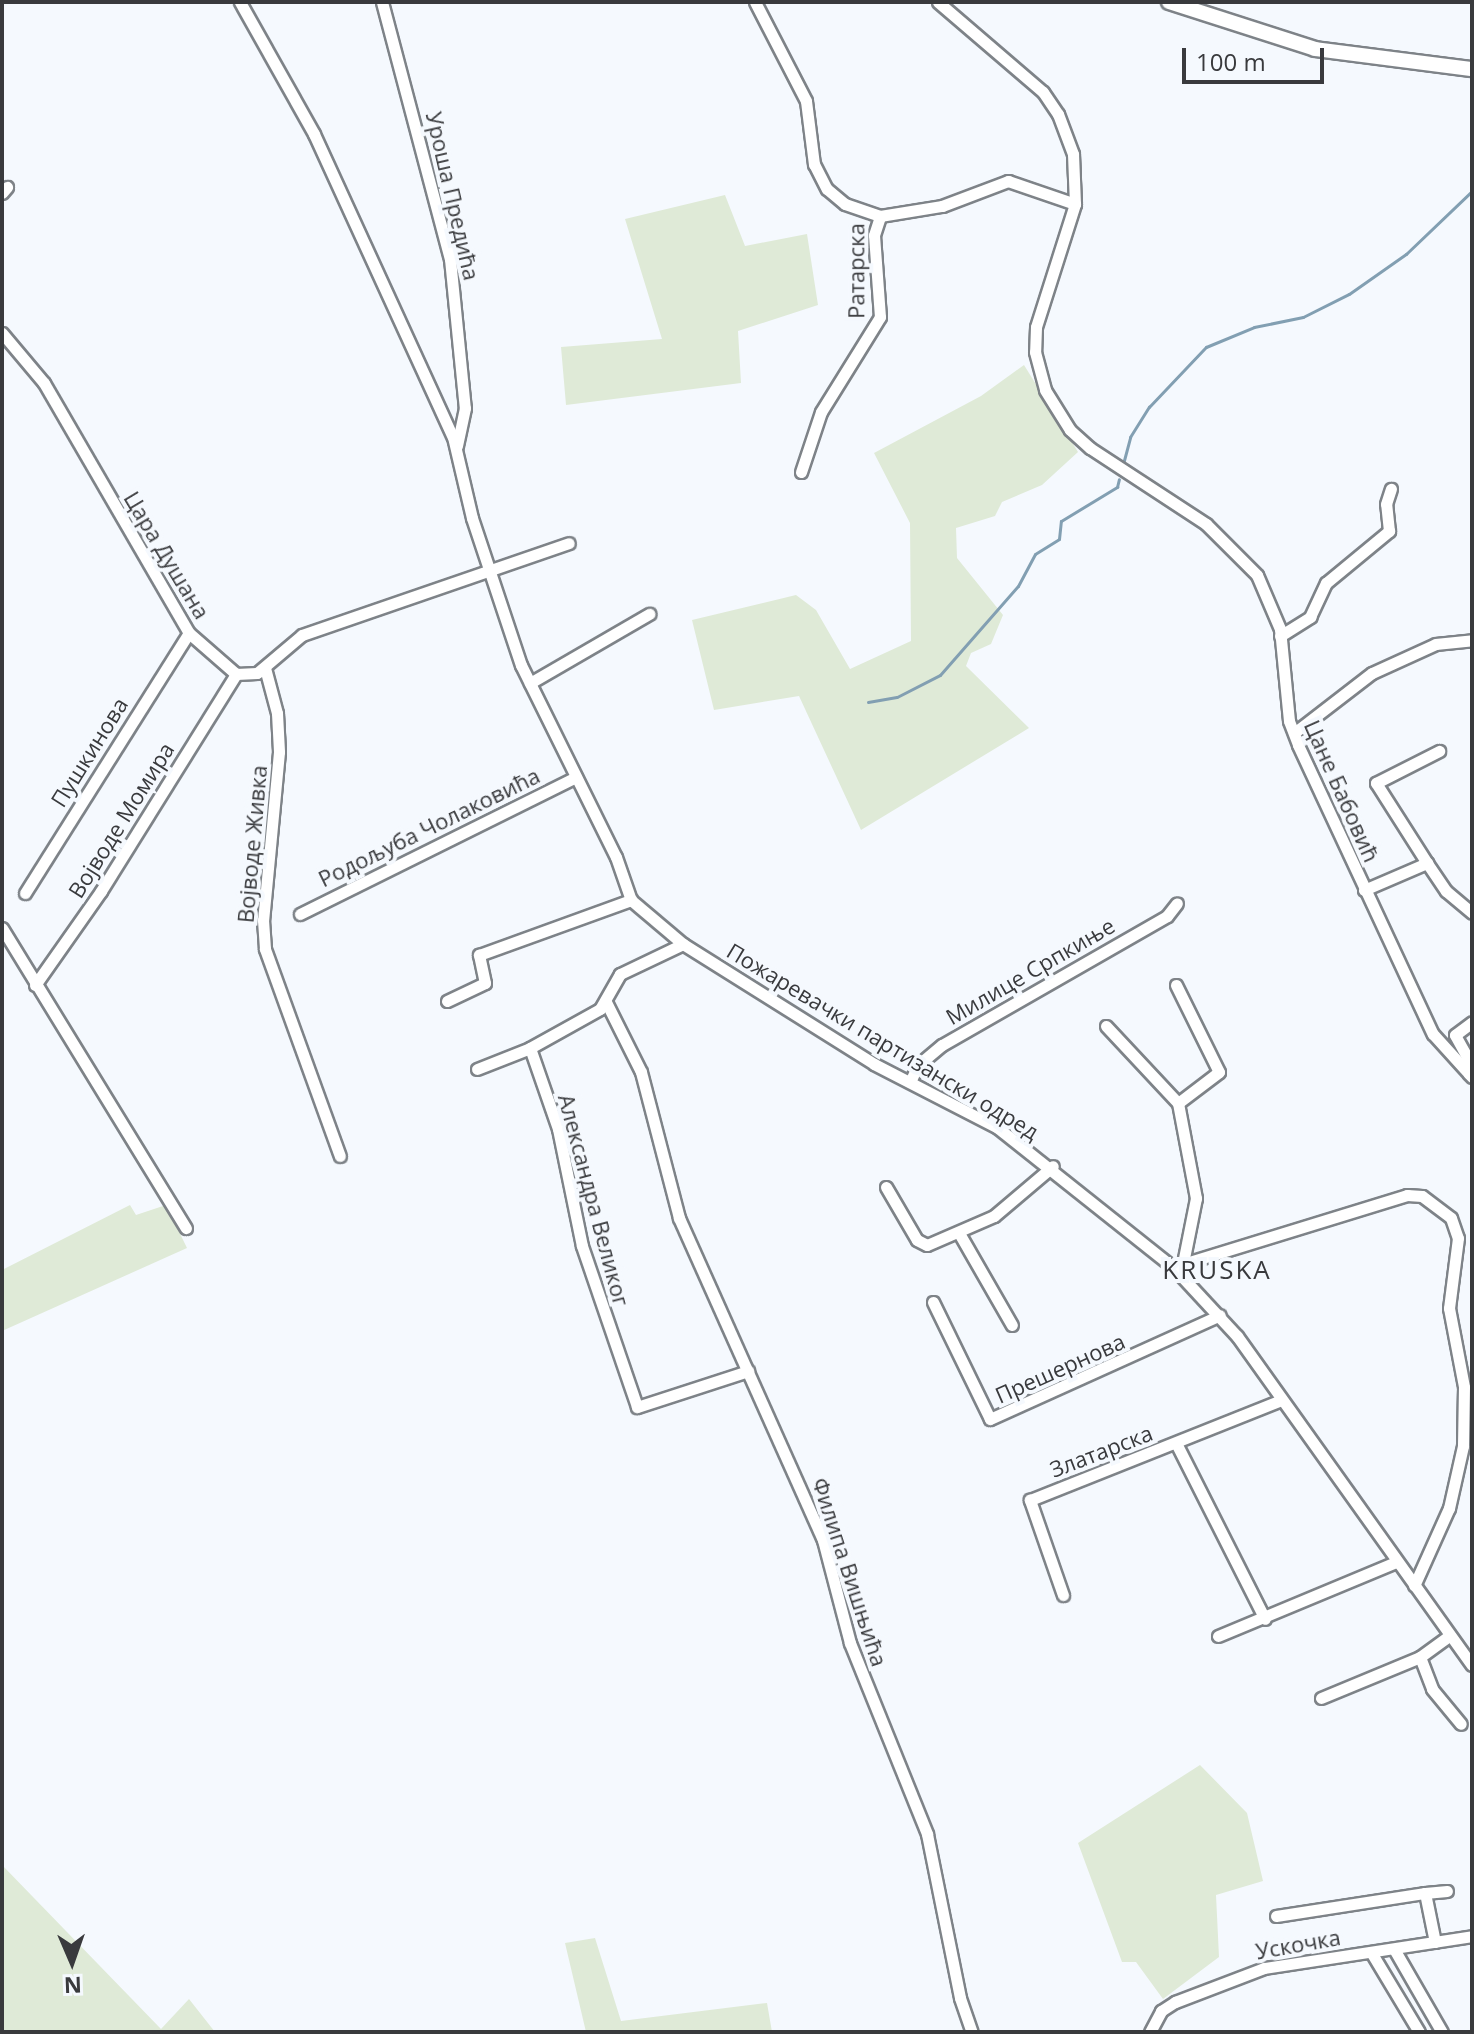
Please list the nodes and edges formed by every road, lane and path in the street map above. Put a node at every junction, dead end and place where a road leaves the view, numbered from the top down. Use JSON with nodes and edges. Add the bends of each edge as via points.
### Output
{"nodes":[{"id":1,"x":240,"y":2,"type":"edge"},
{"id":2,"x":382,"y":2,"type":"edge"},
{"id":3,"x":755,"y":2,"type":"edge"},
{"id":4,"x":938,"y":2,"type":"edge"},
{"id":5,"x":1169,"y":2,"type":"edge"},
{"id":6,"x":1472,"y":69,"type":"edge"},
{"id":7,"x":1075,"y":204,"type":"junction"},
{"id":8,"x":880,"y":216,"type":"junction"},
{"id":9,"x":2,"y":333,"type":"edge"},
{"id":10,"x":456,"y":450,"type":"junction"},
{"id":11,"x":801,"y":472,"type":"dead end"},
{"id":12,"x":1391,"y":489,"type":"dead end"},
{"id":13,"x":569,"y":543,"type":"dead end"},
{"id":14,"x":490,"y":573,"type":"junction"},
{"id":15,"x":649,"y":614,"type":"dead end"},
{"id":16,"x":189,"y":633,"type":"junction"},
{"id":17,"x":1280,"y":636,"type":"junction"},
{"id":18,"x":1472,"y":640,"type":"edge"},
{"id":19,"x":265,"y":668,"type":"junction"},
{"id":20,"x":236,"y":674,"type":"junction"},
{"id":21,"x":530,"y":683,"type":"junction"},
{"id":22,"x":1294,"y":733,"type":"junction"},
{"id":23,"x":1439,"y":751,"type":"dead end"},
{"id":24,"x":576,"y":777,"type":"junction"},
{"id":25,"x":1427,"y":863,"type":"junction"},
{"id":26,"x":1364,"y":890,"type":"junction"},
{"id":27,"x":25,"y":893,"type":"dead end"},
{"id":28,"x":631,"y":900,"type":"junction"},
{"id":29,"x":1177,"y":903,"type":"dead end"},
{"id":30,"x":1472,"y":913,"type":"edge"},
{"id":31,"x":300,"y":914,"type":"dead end"},
{"id":32,"x":2,"y":928,"type":"edge"},
{"id":33,"x":683,"y":944,"type":"junction"},
{"id":34,"x":35,"y":985,"type":"junction"},
{"id":35,"x":1176,"y":985,"type":"dead end"},
{"id":36,"x":447,"y":1001,"type":"dead end"},
{"id":37,"x":606,"y":1002,"type":"junction"},
{"id":38,"x":1472,"y":1022,"type":"edge"},
{"id":39,"x":1106,"y":1026,"type":"dead end"},
{"id":40,"x":530,"y":1048,"type":"junction"},
{"id":41,"x":477,"y":1069,"type":"dead end"},
{"id":42,"x":1470,"y":1076,"type":"edge"},
{"id":43,"x":910,"y":1082,"type":"junction"},
{"id":44,"x":1178,"y":1103,"type":"junction"},
{"id":45,"x":340,"y":1156,"type":"dead end"},
{"id":46,"x":1053,"y":1166,"type":"junction"},
{"id":47,"x":886,"y":1187,"type":"dead end"},
{"id":48,"x":186,"y":1228,"type":"dead end"},
{"id":49,"x":959,"y":1233,"type":"junction"},
{"id":50,"x":1178,"y":1265,"type":"junction"},
{"id":51,"x":933,"y":1302,"type":"dead end"},
{"id":52,"x":1220,"y":1315,"type":"junction"},
{"id":53,"x":1012,"y":1325,"type":"dead end"},
{"id":54,"x":748,"y":1371,"type":"junction"},
{"id":55,"x":1279,"y":1401,"type":"junction"},
{"id":56,"x":1176,"y":1443,"type":"junction"},
{"id":57,"x":1396,"y":1562,"type":"junction"},
{"id":58,"x":1414,"y":1586,"type":"junction"},
{"id":59,"x":1063,"y":1595,"type":"dead end"},
{"id":60,"x":1265,"y":1619,"type":"junction"},
{"id":61,"x":1450,"y":1635,"type":"junction"},
{"id":62,"x":1218,"y":1636,"type":"dead end"},
{"id":63,"x":1420,"y":1657,"type":"junction"},
{"id":64,"x":1472,"y":1665,"type":"edge"},
{"id":65,"x":1321,"y":1698,"type":"dead end"},
{"id":66,"x":1461,"y":1724,"type":"dead end"},
{"id":67,"x":1447,"y":1891,"type":"dead end"},
{"id":68,"x":1425,"y":1893,"type":"junction"},
{"id":69,"x":1276,"y":1916,"type":"dead end"},
{"id":70,"x":1472,"y":1936,"type":"edge"},
{"id":71,"x":1435,"y":1942,"type":"junction"},
{"id":72,"x":1394,"y":1949,"type":"junction"},
{"id":73,"x":1371,"y":1952,"type":"junction"},
{"id":74,"x":972,"y":2032,"type":"edge"},
{"id":75,"x":1150,"y":2032,"type":"edge"},
{"id":76,"x":1419,"y":2032,"type":"edge"},
{"id":77,"x":1442,"y":2032,"type":"edge"}],
"edges":[{"from":1,"to":10,"type":"street","name":"Пожаревачки партизански одред","via":[[368,245]]},
{"from":2,"to":10,"type":"street","name":"Уроша Предића","via":[[450,259],[465,408]]},
{"from":3,"to":8,"type":"street","name":"Ратарска","via":[[806,101],[814,164],[827,189],[845,204]]},
{"from":4,"to":7,"type":"street","via":[[1024,71],[1058,114],[1073,154]]},
{"from":5,"to":6,"type":"main road","via":[[1315,49]]},
{"from":7,"to":8,"type":"street","via":[[1008,181],[942,206]]},
{"from":7,"to":17,"type":"street","name":"Цане Бабовић","via":[[1040,305],[1035,352],[1045,390],[1057,413],[1117,469],[1206,524],[1248,560],[1273,604]]},
{"from":8,"to":11,"type":"street","name":"Ратарска","via":[[874,235],[880,317],[821,412]]},
{"from":9,"to":16,"type":"street","name":"Цара Душана","via":[[44,383]]},
{"from":10,"to":14,"type":"street","name":"Пожаревачки партизански одред"},
{"from":12,"to":17,"type":"street","via":[[1386,504],[1389,531],[1326,583],[1310,617]]},
{"from":13,"to":14,"type":"street"},
{"from":14,"to":19,"type":"street","via":[[302,635]]},
{"from":14,"to":21,"type":"street","name":"Пожаревачки партизански одред"},
{"from":15,"to":21,"type":"street"},
{"from":16,"to":20,"type":"street","name":"Цара Душана"},
{"from":16,"to":27,"type":"street","name":"Пушкинова"},
{"from":17,"to":22,"type":"street","name":"Цане Бабовић"},
{"from":18,"to":22,"type":"street","via":[[1436,644],[1372,673]]},
{"from":19,"to":20,"type":"street"},
{"from":19,"to":45,"type":"street","name":"Војводе Живка","via":[[277,713],[279,752],[263,920],[265,949]]},
{"from":20,"to":34,"type":"street","name":"Војводе Момира","via":[[101,891]]},
{"from":21,"to":24,"type":"street","name":"Пожаревачки партизански одред"},
{"from":22,"to":26,"type":"street","name":"Цане Бабовић"},
{"from":23,"to":25,"type":"street","via":[[1376,783]]},
{"from":24,"to":28,"type":"street","name":"Пожаревачки партизански одред"},
{"from":24,"to":31,"type":"street","name":"Родољуба Чолаковића"},
{"from":25,"to":26,"type":"street"},
{"from":25,"to":30,"type":"street","via":[[1446,891]]},
{"from":26,"to":42,"type":"street","name":"Цане Бабовић","via":[[1433,1034]]},
{"from":28,"to":33,"type":"street","name":"Пожаревачки партизански одред"},
{"from":28,"to":36,"type":"street","via":[[479,955],[485,983]]},
{"from":29,"to":43,"type":"street","name":"Милице Српкиње","via":[[1167,916],[942,1045],[918,1065]]},
{"from":32,"to":34,"type":"street"},
{"from":33,"to":37,"type":"street","via":[[620,974],[608,987]]},
{"from":33,"to":43,"type":"street","name":"Пожаревачки партизански одред"},
{"from":34,"to":48,"type":"street"},
{"from":35,"to":44,"type":"street","via":[[1219,1072]]},
{"from":37,"to":40,"type":"street","via":[[580,1024]]},
{"from":37,"to":54,"type":"street","name":"Филипа Вишњића","via":[[641,1072],[679,1218]]},
{"from":38,"to":42,"type":"street","via":[[1455,1035],[1471,1064]]},
{"from":39,"to":44,"type":"street"},
{"from":40,"to":41,"type":"street"},
{"from":40,"to":54,"type":"street","name":"Александра Великог","via":[[558,1129],[582,1246],[637,1407]]},
{"from":43,"to":46,"type":"street","name":"Пожаревачки партизански одред","via":[[998,1128]]},
{"from":44,"to":50,"type":"street","via":[[1196,1198]]},
{"from":46,"to":49,"type":"street","via":[[994,1216]]},
{"from":46,"to":50,"type":"street","name":"Пожаревачки партизански одред"},
{"from":47,"to":49,"type":"street","via":[[922,1245]]},
{"from":49,"to":53,"type":"street"},
{"from":50,"to":52,"type":"street","name":"Пожаревачки партизански одред"},
{"from":50,"to":58,"type":"street","via":[[1407,1195],[1422,1196],[1451,1218],[1458,1238],[1449,1308],[1464,1387],[1463,1446],[1449,1508]]},
{"from":51,"to":52,"type":"street","name":"Прешернова","via":[[990,1419]]},
{"from":52,"to":55,"type":"street","name":"Пожаревачки партизански одред"},
{"from":54,"to":74,"type":"street","name":"Филипа Вишњића","via":[[823,1540],[850,1643],[927,1834],[960,1998]]},
{"from":55,"to":56,"type":"street","name":"Златарска"},
{"from":55,"to":57,"type":"street","name":"Пожаревачки партизански одред"},
{"from":56,"to":59,"type":"street","name":"Златарска","via":[[1030,1500]]},
{"from":56,"to":60,"type":"street"},
{"from":57,"to":58,"type":"street","name":"Пожаревачки партизански одред"},
{"from":57,"to":60,"type":"street"},
{"from":58,"to":61,"type":"street","name":"Пожаревачки партизански одред"},
{"from":60,"to":62,"type":"street"},
{"from":61,"to":63,"type":"street"},
{"from":61,"to":64,"type":"street","name":"Пожаревачки партизански одред"},
{"from":63,"to":65,"type":"street"},
{"from":63,"to":66,"type":"street","via":[[1423,1674]]},
{"from":67,"to":68,"type":"street"},
{"from":68,"to":69,"type":"street"},
{"from":68,"to":71,"type":"street"},
{"from":70,"to":71,"type":"street","name":"Ускочка"},
{"from":71,"to":72,"type":"street","name":"Ускочка"},
{"from":72,"to":73,"type":"street","name":"Ускочка"},
{"from":72,"to":77,"type":"street"},
{"from":73,"to":75,"type":"street","name":"Ускочка","via":[[1244,1975],[1167,2007]]},
{"from":73,"to":76,"type":"street"}]}
